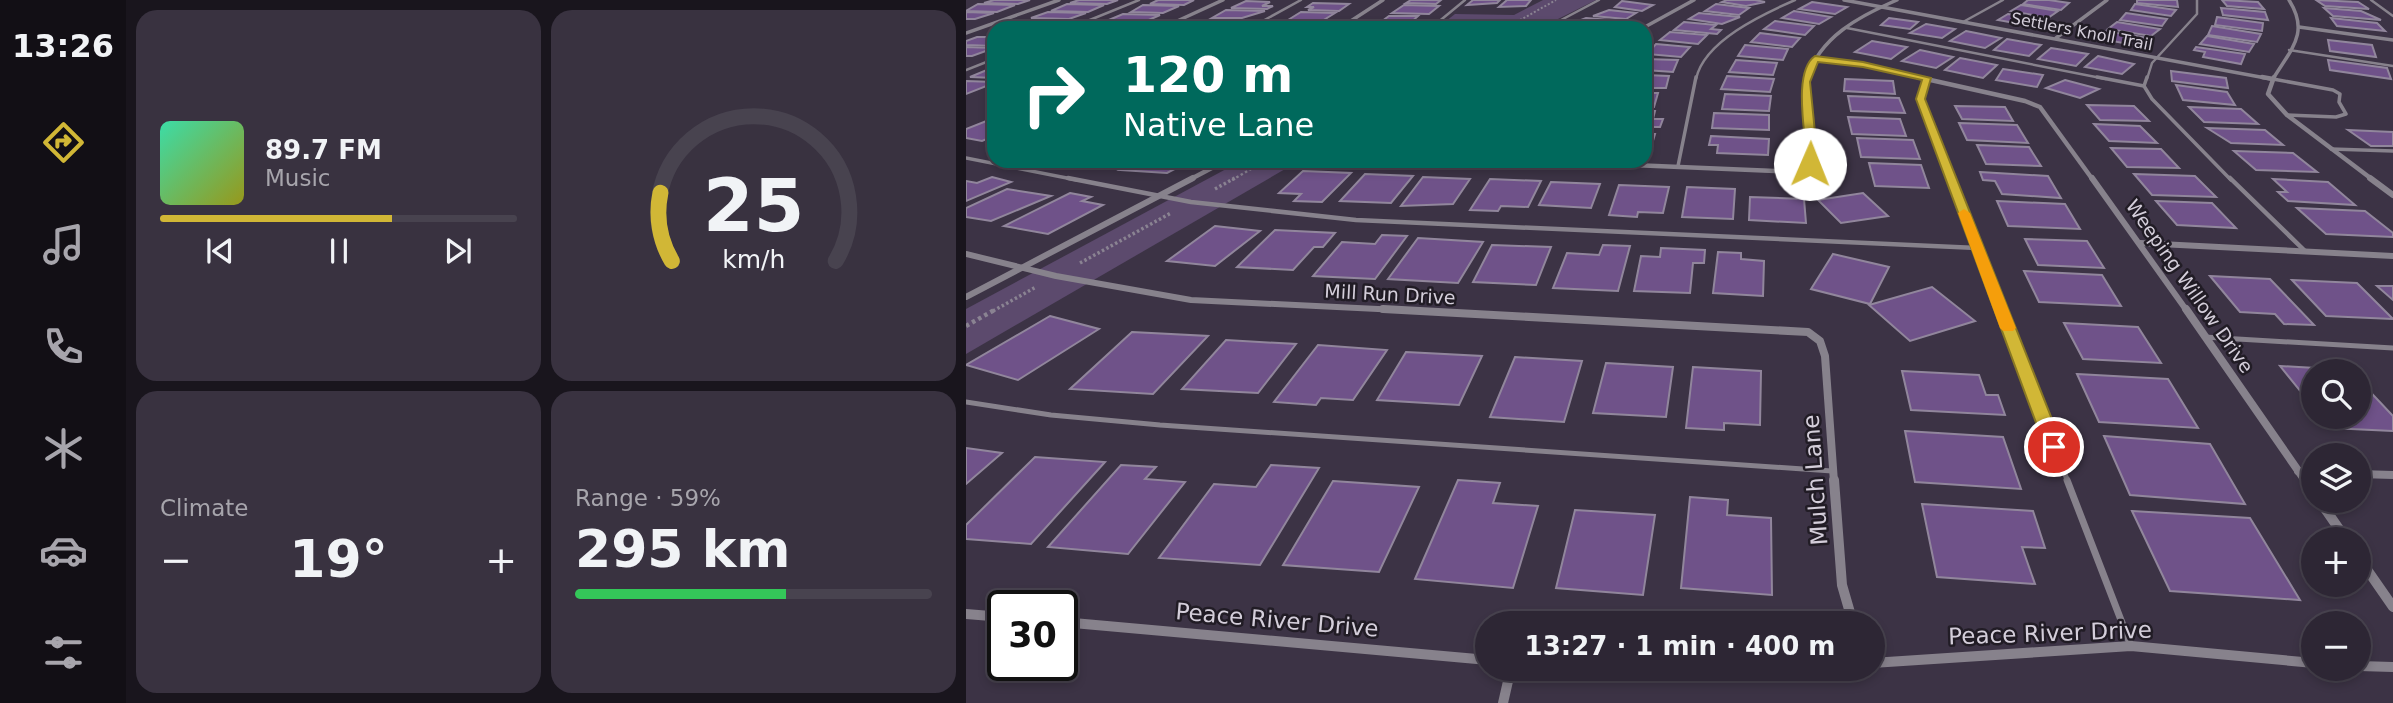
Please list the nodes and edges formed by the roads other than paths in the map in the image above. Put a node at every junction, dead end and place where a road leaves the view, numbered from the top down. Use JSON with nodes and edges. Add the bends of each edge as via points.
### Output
{"nodes":[{"id":1,"x":1059,"y":0,"type":"edge"},
{"id":2,"x":1139,"y":0,"type":"edge"},
{"id":3,"x":1223,"y":0,"type":"edge"},
{"id":4,"x":1301,"y":0,"type":"edge"},
{"id":5,"x":1382,"y":0,"type":"edge"},
{"id":6,"x":1465,"y":0,"type":"edge"},
{"id":7,"x":1599,"y":0,"type":"edge"},
{"id":8,"x":1694,"y":0,"type":"edge"},
{"id":9,"x":1795,"y":0,"type":"edge"},
{"id":10,"x":1844,"y":0,"type":"edge"},
{"id":11,"x":1897,"y":0,"type":"edge"},
{"id":12,"x":2003,"y":0,"type":"edge"},
{"id":13,"x":2107,"y":0,"type":"edge"},
{"id":14,"x":2197,"y":0,"type":"edge"},
{"id":15,"x":2289,"y":0,"type":"edge"},
{"id":16,"x":2371,"y":0,"type":"edge"},
{"id":17,"x":1881,"y":6,"type":"junction"},
{"id":18,"x":2393,"y":16,"type":"edge"},
{"id":19,"x":1000,"y":21,"type":"edge"},
{"id":20,"x":1087,"y":21,"type":"edge"},
{"id":21,"x":1177,"y":21,"type":"edge"},
{"id":22,"x":1263,"y":21,"type":"edge"},
{"id":23,"x":1350,"y":21,"type":"edge"},
{"id":24,"x":1440,"y":21,"type":"edge"},
{"id":25,"x":1559,"y":21,"type":"edge"},
{"id":26,"x":1964,"y":22,"type":"junction"},
{"id":27,"x":1652,"y":23,"type":"edge"},
{"id":28,"x":987,"y":26,"type":"edge"},
{"id":29,"x":2299,"y":27,"type":"junction"},
{"id":30,"x":1847,"y":28,"type":"junction"},
{"id":31,"x":966,"y":33,"type":"edge"},
{"id":32,"x":2056,"y":38,"type":"junction"},
{"id":33,"x":2393,"y":40,"type":"edge"},
{"id":34,"x":2289,"y":50,"type":"junction"},
{"id":35,"x":2157,"y":58,"type":"junction"},
{"id":36,"x":1815,"y":59,"type":"junction"},
{"id":37,"x":987,"y":62,"type":"edge"},
{"id":38,"x":2393,"y":66,"type":"edge"},
{"id":39,"x":966,"y":70,"type":"edge"},
{"id":40,"x":1926,"y":78,"type":"junction"},
{"id":41,"x":2273,"y":79,"type":"junction"},
{"id":42,"x":2144,"y":86,"type":"junction"},
{"id":43,"x":2287,"y":115,"type":"junction"},
{"id":44,"x":2331,"y":149,"type":"junction"},
{"id":45,"x":2393,"y":151,"type":"edge"},
{"id":46,"x":966,"y":158,"type":"edge"},
{"id":47,"x":987,"y":162,"type":"edge"},
{"id":48,"x":1652,"y":165,"type":"edge"},
{"id":49,"x":1678,"y":166,"type":"junction"},
{"id":50,"x":1018,"y":168,"type":"edge"},
{"id":51,"x":1212,"y":168,"type":"edge"},
{"id":52,"x":1160,"y":195,"type":"junction"},
{"id":53,"x":2393,"y":195,"type":"edge"},
{"id":54,"x":2140,"y":243,"type":"junction"},
{"id":55,"x":1977,"y":248,"type":"junction"},
{"id":56,"x":2305,"y":251,"type":"junction"},
{"id":57,"x":966,"y":254,"type":"edge"},
{"id":58,"x":2393,"y":256,"type":"edge"},
{"id":59,"x":1022,"y":267,"type":"junction"},
{"id":60,"x":966,"y":297,"type":"edge"},
{"id":61,"x":1816,"y":335,"type":"joint"},
{"id":62,"x":2204,"y":337,"type":"junction"},
{"id":63,"x":2393,"y":348,"type":"edge"},
{"id":64,"x":966,"y":402,"type":"edge"},
{"id":65,"x":1832,"y":471,"type":"junction"},
{"id":66,"x":2298,"y":471,"type":"junction"},
{"id":67,"x":2301,"y":471,"type":"edge"},
{"id":68,"x":2371,"y":474,"type":"edge"},
{"id":69,"x":2301,"y":475,"type":"edge"},
{"id":70,"x":2393,"y":475,"type":"edge"},
{"id":71,"x":2371,"y":575,"type":"edge"},
{"id":72,"x":2393,"y":607,"type":"edge"},
{"id":73,"x":1850,"y":611,"type":"edge"},
{"id":74,"x":966,"y":614,"type":"edge"},
{"id":75,"x":987,"y":616,"type":"edge"},
{"id":76,"x":1078,"y":623,"type":"edge"},
{"id":77,"x":2131,"y":646,"type":"junction"},
{"id":78,"x":1475,"y":659,"type":"edge"},
{"id":79,"x":1885,"y":662,"type":"edge"},
{"id":80,"x":2301,"y":662,"type":"edge"},
{"id":81,"x":2371,"y":666,"type":"edge"},
{"id":82,"x":2393,"y":667,"type":"edge"},
{"id":83,"x":1508,"y":681,"type":"edge"},
{"id":84,"x":1503,"y":703,"type":"edge"}],
"edges":[{"from":1,"to":19,"type":"street"},
{"from":2,"to":20,"type":"lane"},
{"from":3,"to":21,"type":"street"},
{"from":4,"to":22,"type":"lane"},
{"from":5,"to":23,"type":"street"},
{"from":6,"to":24,"type":"lane"},
{"from":7,"to":25,"type":"lane"},
{"from":8,"to":27,"type":"street"},
{"from":9,"to":49,"type":"lane","via":[[1763,14],[1721,42],[1698,69]]},
{"from":10,"to":17,"type":"street","name":"Settlers Knoll Trail"},
{"from":11,"to":17,"type":"street"},
{"from":12,"to":26,"type":"lane"},
{"from":13,"to":32,"type":"street"},
{"from":14,"to":35,"type":"lane","via":[[2197,14]]},
{"from":15,"to":29,"type":"street","via":[[2298,14]]},
{"from":16,"to":18,"type":"lane"},
{"from":17,"to":26,"type":"street","name":"Settlers Knoll Trail"},
{"from":17,"to":30,"type":"street"},
{"from":26,"to":32,"type":"street","name":"Settlers Knoll Trail"},
{"from":28,"to":31,"type":"street"},
{"from":29,"to":33,"type":"street"},
{"from":29,"to":34,"type":"street"},
{"from":30,"to":36,"type":"street"},
{"from":30,"to":42,"type":"lane"},
{"from":32,"to":35,"type":"street","name":"Settlers Knoll Trail"},
{"from":34,"to":38,"type":"lane"},
{"from":34,"to":41,"type":"street"},
{"from":35,"to":41,"type":"street","name":"Settlers Knoll Trail"},
{"from":35,"to":42,"type":"lane"},
{"from":36,"to":40,"type":"street"},
{"from":36,"to":49,"type":"street","via":[[1806,82],[1810,164],[1784,171]]},
{"from":37,"to":39,"type":"lane"},
{"from":40,"to":54,"type":"street","name":"Weeping Willow Drive","via":[[2042,109]]},
{"from":40,"to":55,"type":"lane","via":[[1920,99]]},
{"from":41,"to":43,"type":"street","via":[[2268,94]]},
{"from":41,"to":43,"type":"lane","via":[[2333,90],[2340,94],[2346,114]]},
{"from":42,"to":56,"type":"lane","via":[[2174,124]]},
{"from":43,"to":44,"type":"street"},
{"from":44,"to":45,"type":"lane"},
{"from":44,"to":53,"type":"street"},
{"from":46,"to":47,"type":"lane"},
{"from":48,"to":49,"type":"street"},
{"from":50,"to":52,"type":"lane"},
{"from":51,"to":52,"type":"street"},
{"from":52,"to":55,"type":"lane","via":[[1356,220]]},
{"from":52,"to":59,"type":"street"},
{"from":54,"to":56,"type":"street"},
{"from":54,"to":62,"type":"street","name":"Weeping Willow Drive"},
{"from":55,"to":77,"type":"lane"},
{"from":56,"to":58,"type":"street"},
{"from":57,"to":59,"type":"street","name":"Mill Run Drive"},
{"from":59,"to":60,"type":"street"},
{"from":59,"to":61,"type":"street","name":"Mill Run Drive","via":[[1191,300],[1786,329]]},
{"from":61,"to":65,"type":"street","name":"Mulch Lane","via":[[1825,356]]},
{"from":62,"to":63,"type":"lane"},
{"from":62,"to":66,"type":"street","name":"Weeping Willow Drive"},
{"from":64,"to":65,"type":"lane","via":[[1160,425]]},
{"from":65,"to":73,"type":"street","name":"Mulch Lane","via":[[1842,585]]},
{"from":66,"to":67,"type":"street"},
{"from":66,"to":69,"type":"street","name":"Weeping Willow Drive"},
{"from":68,"to":70,"type":"street"},
{"from":71,"to":72,"type":"street"},
{"from":74,"to":75,"type":"street"},
{"from":76,"to":78,"type":"street","name":"Peace River Drive"},
{"from":77,"to":79,"type":"street","name":"Peace River Drive"},
{"from":77,"to":80,"type":"street","name":"Peace River Drive"},
{"from":81,"to":82,"type":"street"},
{"from":83,"to":84,"type":"street"}]}
